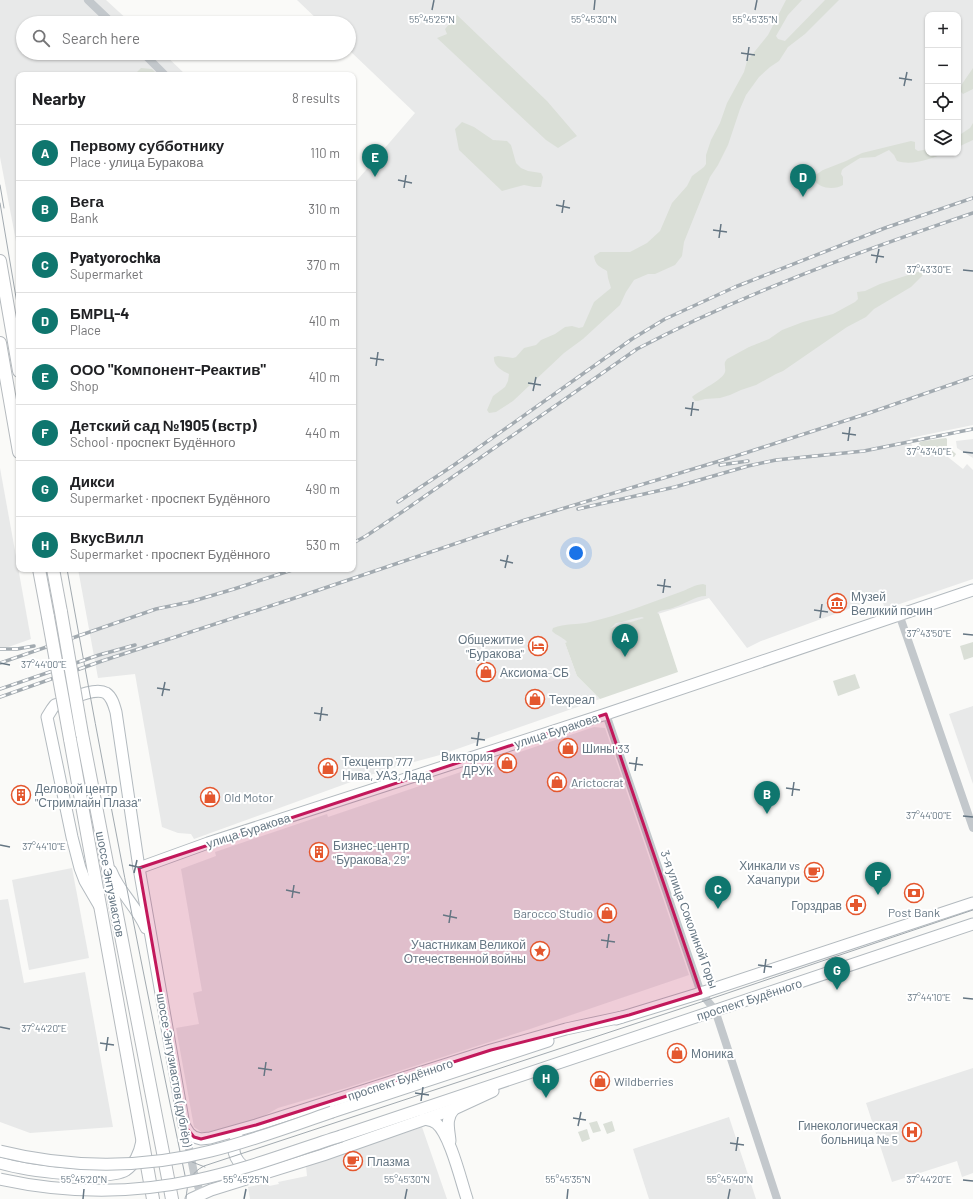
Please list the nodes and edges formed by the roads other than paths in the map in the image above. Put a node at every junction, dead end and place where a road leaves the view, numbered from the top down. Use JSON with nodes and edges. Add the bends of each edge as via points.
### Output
{"nodes":[{"id":1,"x":88,"y":0,"type":"edge"},
{"id":2,"x":105,"y":16,"type":"edge"},
{"id":3,"x":150,"y":60,"type":"edge"},
{"id":4,"x":162,"y":72,"type":"edge"},
{"id":5,"x":0,"y":261,"type":"edge"},
{"id":6,"x":0,"y":343,"type":"edge"},
{"id":7,"x":16,"y":354,"type":"edge"},
{"id":8,"x":16,"y":435,"type":"edge"},
{"id":9,"x":40,"y":572,"type":"edge"},
{"id":10,"x":54,"y":572,"type":"edge"},
{"id":11,"x":973,"y":590,"type":"edge"},
{"id":12,"x":899,"y":614,"type":"junction"},
{"id":13,"x":606,"y":714,"type":"junction"},
{"id":14,"x":973,"y":828,"type":"edge"},
{"id":15,"x":106,"y":858,"type":"junction"},
{"id":16,"x":139,"y":868,"type":"junction"},
{"id":17,"x":973,"y":903,"type":"edge"},
{"id":18,"x":99,"y":905,"type":"junction"},
{"id":19,"x":973,"y":924,"type":"edge"},
{"id":20,"x":152,"y":941,"type":"junction"},
{"id":21,"x":701,"y":993,"type":"junction"},
{"id":22,"x":715,"y":1010,"type":"junction"},
{"id":23,"x":622,"y":1017,"type":"junction"},
{"id":24,"x":471,"y":1097,"type":"junction"},
{"id":25,"x":454,"y":1109,"type":"junction"},
{"id":26,"x":424,"y":1119,"type":"junction"},
{"id":27,"x":184,"y":1125,"type":"junction"},
{"id":28,"x":247,"y":1128,"type":"junction"},
{"id":29,"x":142,"y":1141,"type":"junction"},
{"id":30,"x":451,"y":1150,"type":"junction"},
{"id":31,"x":0,"y":1151,"type":"edge"},
{"id":32,"x":0,"y":1163,"type":"edge"},
{"id":33,"x":261,"y":1174,"type":"junction"},
{"id":34,"x":0,"y":1179,"type":"edge"},
{"id":35,"x":198,"y":1198,"type":"edge"},
{"id":36,"x":153,"y":1199,"type":"edge"},
{"id":37,"x":172,"y":1199,"type":"edge"},
{"id":38,"x":467,"y":1199,"type":"edge"},
{"id":39,"x":777,"y":1199,"type":"edge"}],
"edges":[{"from":1,"to":2,"type":"street"},
{"from":3,"to":4,"type":"street"},
{"from":5,"to":7,"type":"main road"},
{"from":6,"to":8,"type":"main road"},
{"from":9,"to":18,"type":"main road","name":"шоссе Энтузиастов","bridge":true},
{"from":10,"to":15,"type":"main road","name":"шоссе Энтузиастов","bridge":true},
{"from":11,"to":12,"type":"main road","name":"улица Буракова"},
{"from":12,"to":13,"type":"main road","name":"улица Буракова"},
{"from":12,"to":14,"type":"street"},
{"from":13,"to":16,"type":"main road","name":"улица Буракова","via":[[217,840]]},
{"from":13,"to":21,"type":"street","name":"3-я улица Соколиной Горы"},
{"from":15,"to":20,"type":"main road","via":[[115,881],[141,917]]},
{"from":15,"to":37,"type":"main road","name":"шоссе Энтузиастов"},
{"from":16,"to":18,"type":"main road","via":[[116,712],[112,700],[106,693],[98,691],[55,706],[47,717],[72,837],[80,868]]},
{"from":16,"to":20,"type":"main road"},
{"from":17,"to":21,"type":"main road","name":"проспект Будённого"},
{"from":18,"to":29,"type":"main road","name":"шоссе Энтузиастов"},
{"from":19,"to":22,"type":"main road","name":"проспект Будённого"},
{"from":20,"to":27,"type":"main road","name":"шоссе Энтузиастов (дублёр)"},
{"from":21,"to":22,"type":"street","name":"3-я улица Соколиной Горы"},
{"from":21,"to":23,"type":"main road","name":"проспект Будённого"},
{"from":22,"to":24,"type":"main road","name":"проспект Будённого","via":[[525,1074]]},
{"from":22,"to":39,"type":"street","name":"3-я улица Соколиной Горы"},
{"from":23,"to":28,"type":"main road","name":"проспект Будённого","via":[[566,1029],[491,1050]]},
{"from":23,"to":31,"type":"main road","name":"проспект Будённого","bridge":true,"via":[[210,1152],[152,1162],[106,1164],[36,1158]]},
{"from":24,"to":25,"type":"main road","name":"проспект Будённого"},
{"from":24,"to":34,"type":"main road","name":"проспект Будённого","bridge":true,"via":[[195,1181],[156,1187],[88,1190]]},
{"from":25,"to":26,"type":"main road","name":"проспект Будённого"},
{"from":25,"to":30,"type":"main road","via":[[450,1113],[448,1124]]},
{"from":26,"to":30,"type":"main road","via":[[440,1127]]},
{"from":26,"to":33,"type":"main road","name":"проспект Будённого"},
{"from":27,"to":28,"type":"main road","name":"проспект Будённого","via":[[194,1137],[201,1139]]},
{"from":27,"to":35,"type":"street","name":"шоссе Энтузиастов (дублёр)"},
{"from":28,"to":33,"type":"main road","via":[[240,1132],[235,1140],[234,1156],[243,1167]]},
{"from":29,"to":32,"type":"main road","via":[[139,1154],[128,1169],[120,1174],[77,1174]]},
{"from":29,"to":36,"type":"main road","name":"шоссе Энтузиастов"},
{"from":30,"to":38,"type":"main road"},
{"from":33,"to":35,"type":"main road","name":"проспект Будённого"}]}
